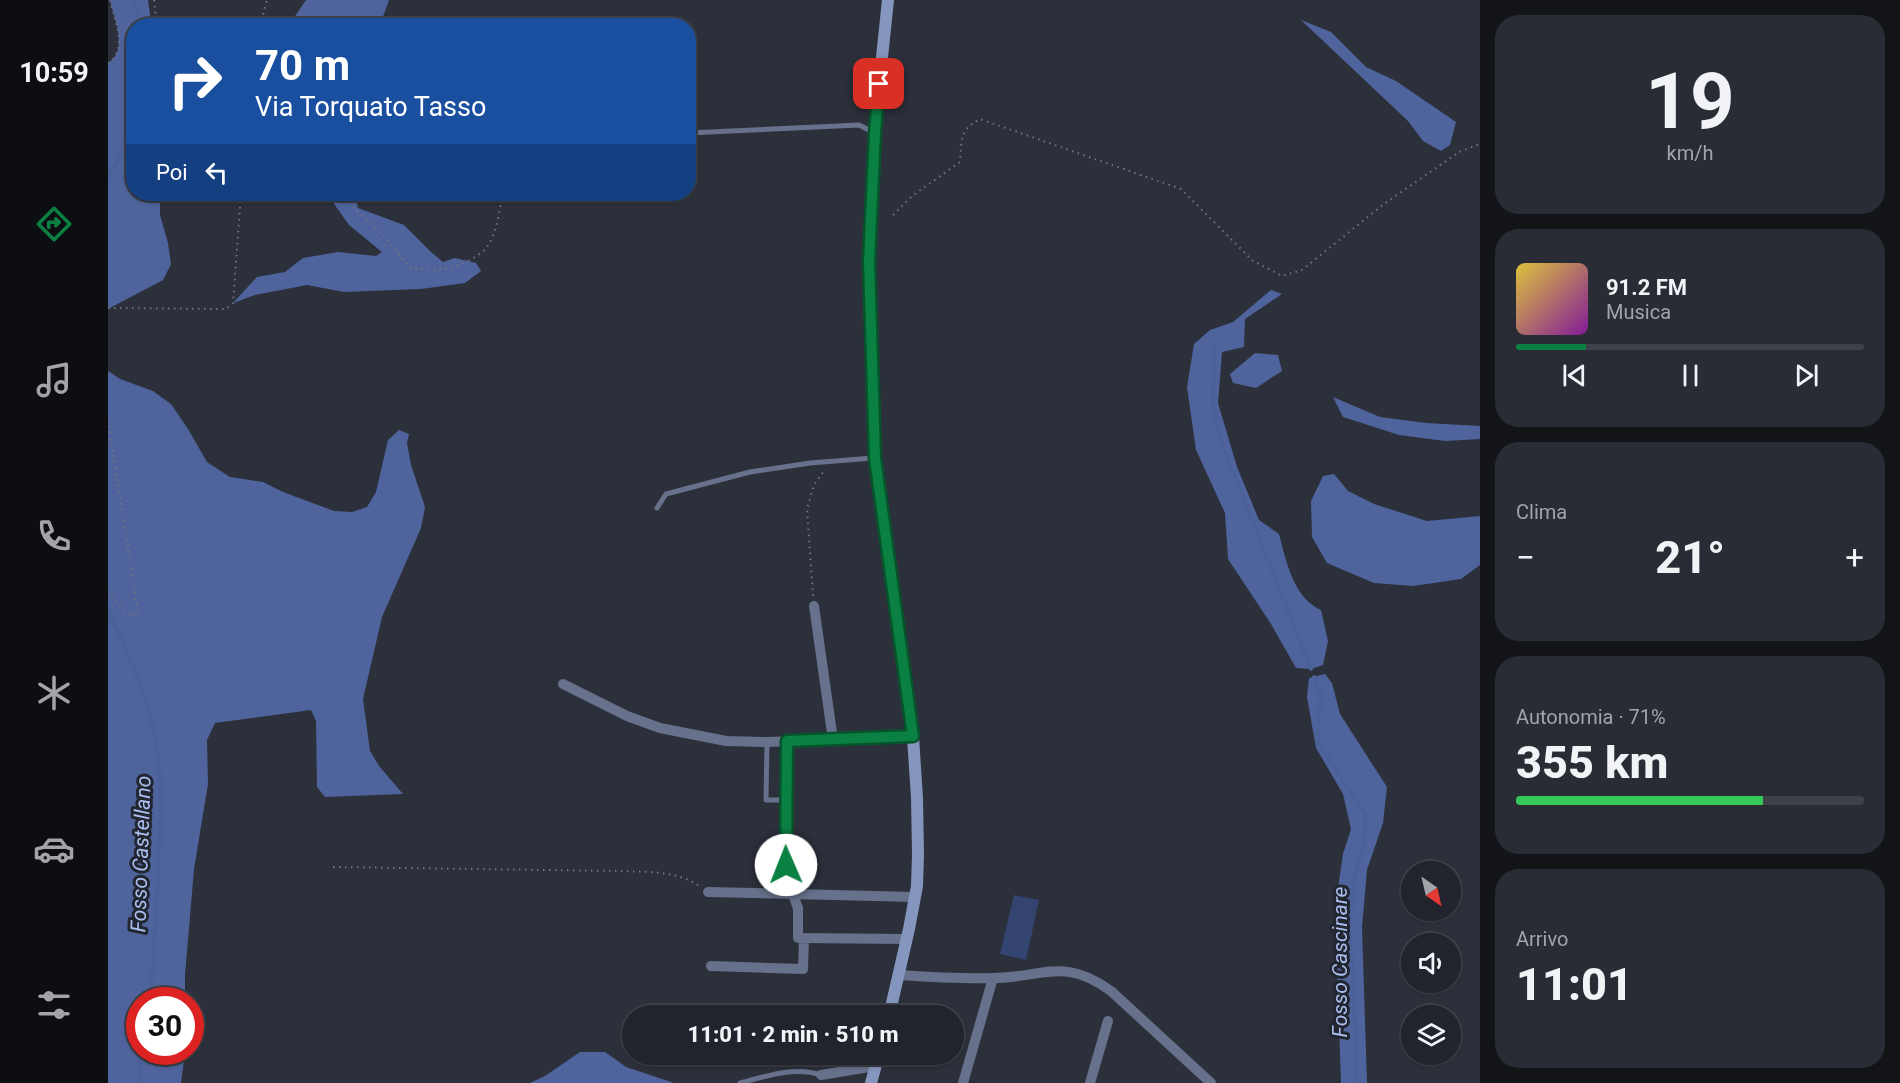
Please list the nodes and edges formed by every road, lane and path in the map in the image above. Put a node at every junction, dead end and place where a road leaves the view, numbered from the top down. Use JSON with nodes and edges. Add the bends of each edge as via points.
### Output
{"nodes":[{"id":1,"x":111,"y":0,"type":"edge"},
{"id":2,"x":154,"y":0,"type":"edge"},
{"id":3,"x":267,"y":0,"type":"edge"},
{"id":4,"x":888,"y":0,"type":"edge"},
{"id":5,"x":157,"y":18,"type":"edge"},
{"id":6,"x":262,"y":18,"type":"edge"},
{"id":7,"x":108,"y":63,"type":"edge"},
{"id":8,"x":696,"y":133,"type":"edge"},
{"id":9,"x":875,"y":133,"type":"junction"},
{"id":10,"x":1480,"y":144,"type":"edge"},
{"id":11,"x":241,"y":201,"type":"edge"},
{"id":12,"x":347,"y":201,"type":"edge"},
{"id":13,"x":501,"y":201,"type":"edge"},
{"id":14,"x":893,"y":215,"type":"dead end"},
{"id":15,"x":108,"y":308,"type":"edge"},
{"id":16,"x":108,"y":420,"type":"edge"},
{"id":17,"x":875,"y":458,"type":"junction"},
{"id":18,"x":835,"y":461,"type":"junction"},
{"id":19,"x":657,"y":508,"type":"dead end"},
{"id":20,"x":108,"y":592,"type":"edge"},
{"id":21,"x":813,"y":606,"type":"joint"},
{"id":22,"x":563,"y":684,"type":"dead end"},
{"id":23,"x":913,"y":736,"type":"junction"},
{"id":24,"x":833,"y":740,"type":"junction"},
{"id":25,"x":787,"y":741,"type":"junction"},
{"id":26,"x":767,"y":742,"type":"junction"},
{"id":27,"x":786,"y":800,"type":"junction"},
{"id":28,"x":333,"y":867,"type":"dead end"},
{"id":29,"x":708,"y":892,"type":"joint"},
{"id":30,"x":793,"y":894,"type":"junction"},
{"id":31,"x":915,"y":897,"type":"junction"},
{"id":32,"x":804,"y":938,"type":"junction"},
{"id":33,"x":907,"y":939,"type":"junction"},
{"id":34,"x":711,"y":966,"type":"dead end"},
{"id":35,"x":899,"y":975,"type":"junction"},
{"id":36,"x":993,"y":978,"type":"junction"},
{"id":37,"x":892,"y":1005,"type":"edge"},
{"id":38,"x":1108,"y":1021,"type":"dead end"},
{"id":39,"x":858,"y":1065,"type":"edge"},
{"id":40,"x":875,"y":1065,"type":"edge"},
{"id":41,"x":821,"y":1075,"type":"joint"},
{"id":42,"x":740,"y":1083,"type":"edge"},
{"id":43,"x":870,"y":1083,"type":"edge"},
{"id":44,"x":963,"y":1083,"type":"edge"},
{"id":45,"x":1090,"y":1083,"type":"edge"},
{"id":46,"x":1211,"y":1083,"type":"edge"}],
"edges":[{"from":1,"to":7,"type":"path","via":[[119,46]]},
{"from":2,"to":5,"type":"path"},
{"from":3,"to":6,"type":"path"},
{"from":4,"to":9,"type":"street"},
{"from":8,"to":9,"type":"lane","via":[[859,125]]},
{"from":9,"to":17,"type":"street","via":[[869,261]]},
{"from":10,"to":14,"type":"path","via":[[1459,152],[1393,198],[1302,270],[1282,276],[1253,261],[1181,189],[980,119],[962,133],[960,162],[912,196]]},
{"from":11,"to":15,"type":"path","via":[[231,307]]},
{"from":12,"to":13,"type":"path","via":[[411,269],[438,269],[450,268],[488,246]]},
{"from":16,"to":20,"type":"path","via":[[138,611],[133,616],[125,611]]},
{"from":17,"to":18,"type":"lane"},
{"from":17,"to":23,"type":"street"},
{"from":18,"to":19,"type":"lane","via":[[750,472],[677,491],[666,494]]},
{"from":18,"to":21,"type":"path","via":[[814,485],[807,509]]},
{"from":21,"to":24,"type":"street"},
{"from":22,"to":26,"type":"street","via":[[660,728],[726,741]]},
{"from":23,"to":24,"type":"street"},
{"from":23,"to":31,"type":"street","via":[[918,854]]},
{"from":24,"to":25,"type":"street"},
{"from":25,"to":26,"type":"street"},
{"from":25,"to":27,"type":"street"},
{"from":26,"to":27,"type":"lane","via":[[766,800]]},
{"from":27,"to":30,"type":"street","via":[[787,879]]},
{"from":28,"to":29,"type":"path","via":[[665,873],[691,880]]},
{"from":29,"to":30,"type":"street"},
{"from":30,"to":31,"type":"street"},
{"from":30,"to":32,"type":"street","via":[[798,908],[798,938]]},
{"from":31,"to":33,"type":"street"},
{"from":32,"to":33,"type":"street"},
{"from":32,"to":34,"type":"street","via":[[803,969]]},
{"from":33,"to":35,"type":"street"},
{"from":35,"to":36,"type":"street"},
{"from":35,"to":37,"type":"street"},
{"from":36,"to":44,"type":"street"},
{"from":36,"to":46,"type":"street","via":[[1052,970],[1095,980]]},
{"from":38,"to":45,"type":"street"},
{"from":39,"to":41,"type":"street"},
{"from":40,"to":43,"type":"street"},
{"from":41,"to":42,"type":"lane","via":[[809,1071],[777,1073]]}]}
